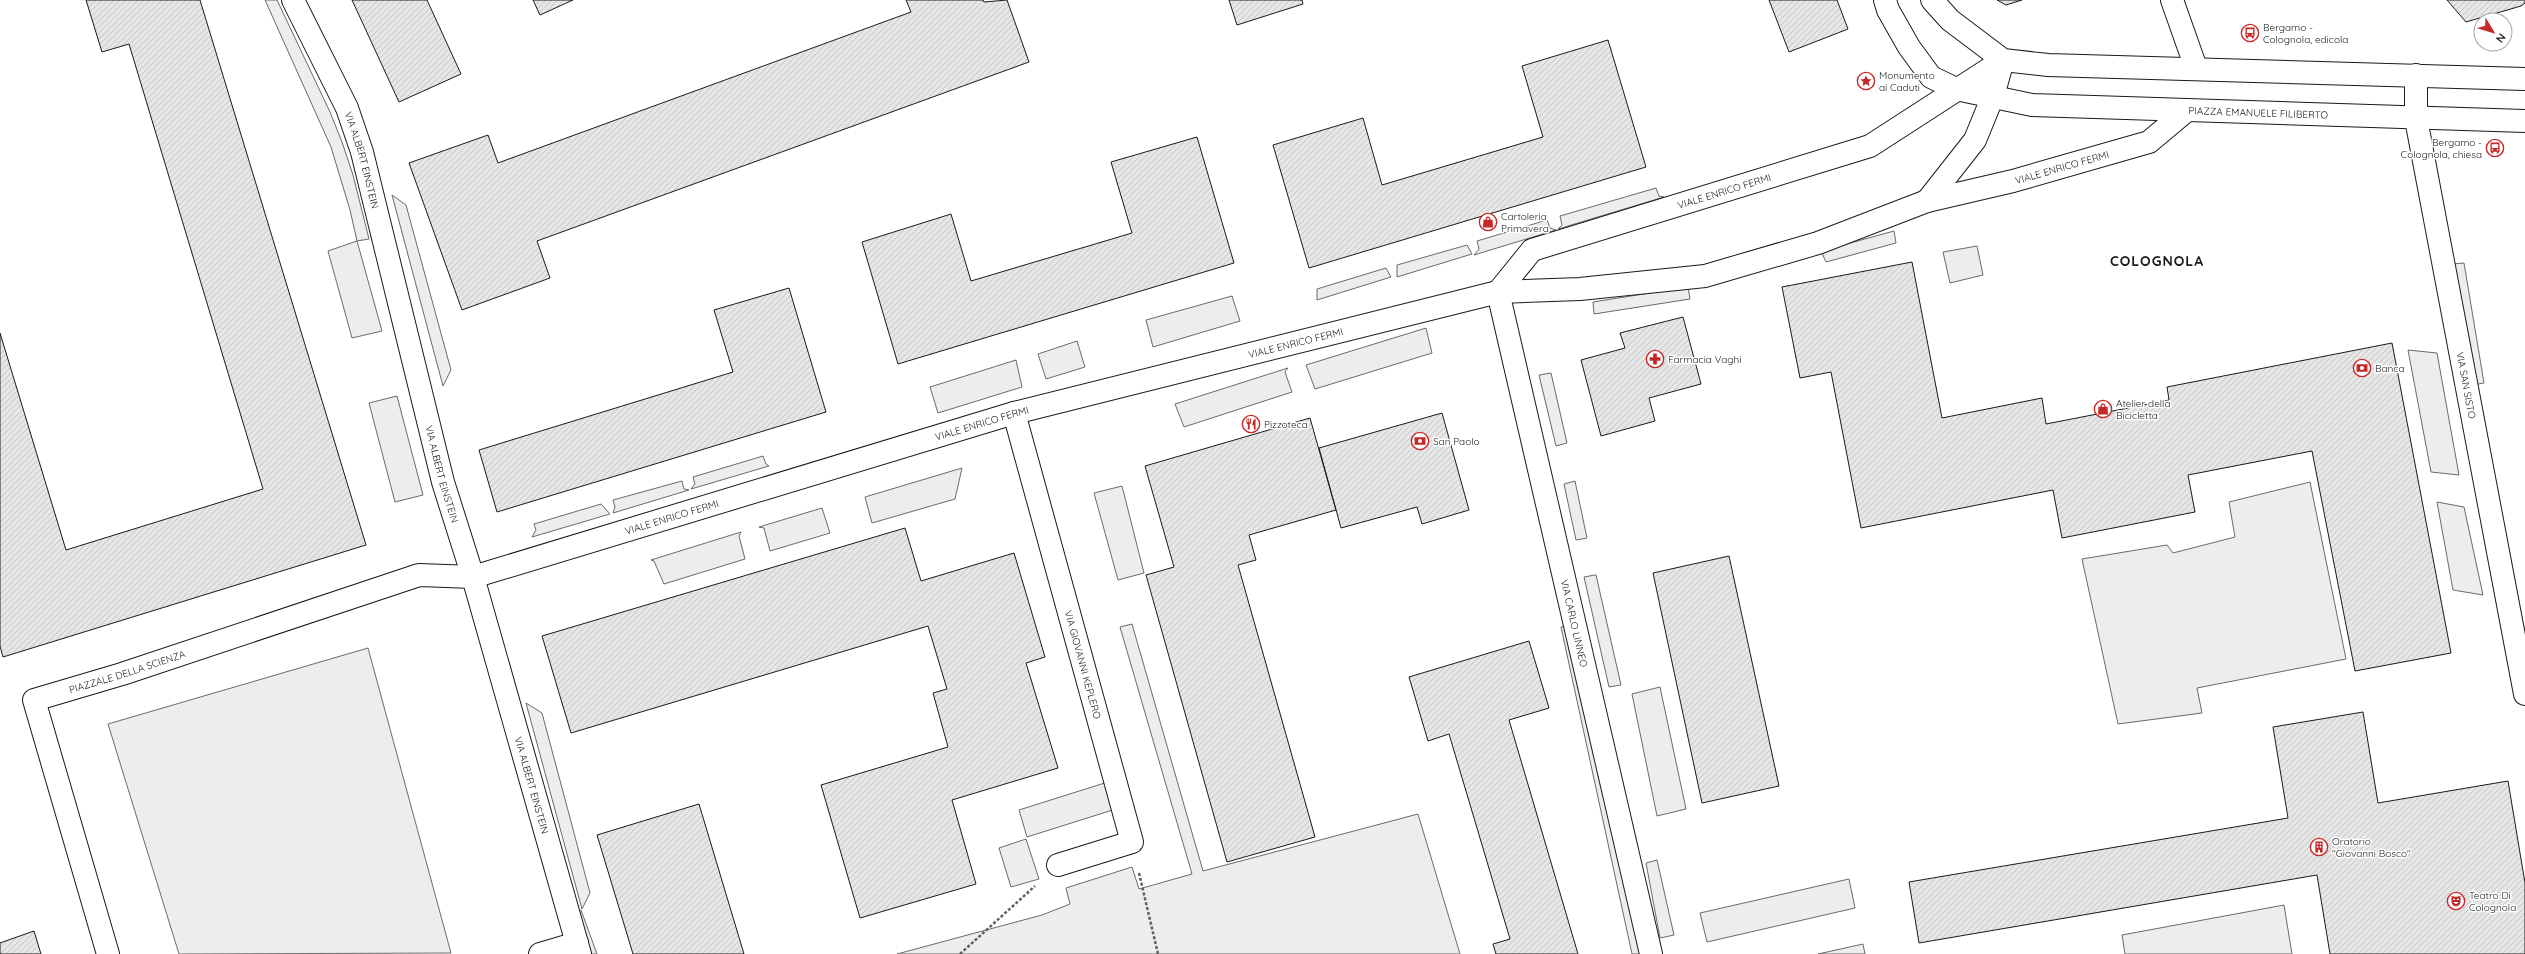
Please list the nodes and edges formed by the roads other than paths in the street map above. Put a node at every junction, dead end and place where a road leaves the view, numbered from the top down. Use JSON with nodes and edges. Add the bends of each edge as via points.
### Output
{"nodes":[{"id":1,"x":294,"y":0,"type":"edge"},
{"id":2,"x":1885,"y":0,"type":"edge"},
{"id":3,"x":1932,"y":0,"type":"edge"},
{"id":4,"x":2172,"y":0,"type":"edge"},
{"id":5,"x":2003,"y":60,"type":"junction"},
{"id":6,"x":2196,"y":68,"type":"junction"},
{"id":7,"x":2416,"y":75,"type":"junction"},
{"id":8,"x":2525,"y":79,"type":"edge"},
{"id":9,"x":1956,"y":89,"type":"junction"},
{"id":10,"x":1993,"y":96,"type":"junction"},
{"id":11,"x":2186,"y":111,"type":"junction"},
{"id":12,"x":2416,"y":119,"type":"junction"},
{"id":13,"x":2525,"y":122,"type":"edge"},
{"id":14,"x":1927,"y":201,"type":"junction"},
{"id":15,"x":1498,"y":292,"type":"junction"},
{"id":16,"x":1014,"y":413,"type":"junction"},
{"id":17,"x":473,"y":577,"type":"junction"},
{"id":18,"x":2525,"y":694,"type":"edge"},
{"id":19,"x":1058,"y":865,"type":"road end"},
{"id":20,"x":578,"y":949,"type":"edge"},
{"id":21,"x":108,"y":954,"type":"edge"},
{"id":22,"x":540,"y":954,"type":"edge"},
{"id":23,"x":1652,"y":954,"type":"edge"}],
"edges":[{"from":1,"to":17,"type":"street","name":"VIA ALBERT EINSTEIN","via":[[347,108],[362,152],[443,482]]},
{"from":2,"to":9,"type":"street","name":"PIAZZA EMANUELE FILIBERTO","via":[[1909,47],[1930,77]]},
{"from":3,"to":5,"type":"street","via":[[1950,20]]},
{"from":4,"to":6,"type":"street"},
{"from":5,"to":6,"type":"street","via":[[2048,65]]},
{"from":5,"to":9,"type":"street"},
{"from":5,"to":10,"type":"street"},
{"from":6,"to":7,"type":"street"},
{"from":7,"to":8,"type":"street"},
{"from":7,"to":12,"type":"street","name":"VIA SAN SISTO"},
{"from":9,"to":10,"type":"street","name":"PIAZZA EMANUELE FILIBERTO"},
{"from":9,"to":15,"type":"street","name":"VIALE ENRICO FERMI","via":[[1870,146],[1532,250]]},
{"from":10,"to":11,"type":"street","name":"PIAZZA EMANUELE FILIBERTO","via":[[2032,105]]},
{"from":10,"to":14,"type":"street","via":[[1975,140]]},
{"from":11,"to":12,"type":"street","name":"PIAZZA EMANUELE FILIBERTO"},
{"from":11,"to":14,"type":"street","name":"VIALE ENRICO FERMI","via":[[2149,142],[2013,181]]},
{"from":12,"to":13,"type":"street","name":"PIAZZA EMANUELE FILIBERTO"},
{"from":12,"to":18,"type":"street","name":"VIA SAN SISTO"},
{"from":14,"to":15,"type":"street","name":"VIALE ENRICO FERMI","via":[[1818,243],[1705,276],[1580,289]]},
{"from":15,"to":16,"type":"street","name":"VIALE ENRICO FERMI"},
{"from":15,"to":23,"type":"street","name":"VIA CARLO LINNEO"},
{"from":16,"to":17,"type":"street","name":"VIALE ENRICO FERMI"},
{"from":16,"to":19,"type":"street","name":"VIA GIOVANNI KEPLERO","via":[[1132,842]]},
{"from":17,"to":20,"type":"street","name":"VIA ALBERT EINSTEIN"},
{"from":17,"to":21,"type":"street","name":"PIAZZALE DELLA SCIENZA","via":[[419,575],[122,674],[34,700]]},
{"from":20,"to":22,"type":"street"}]}
